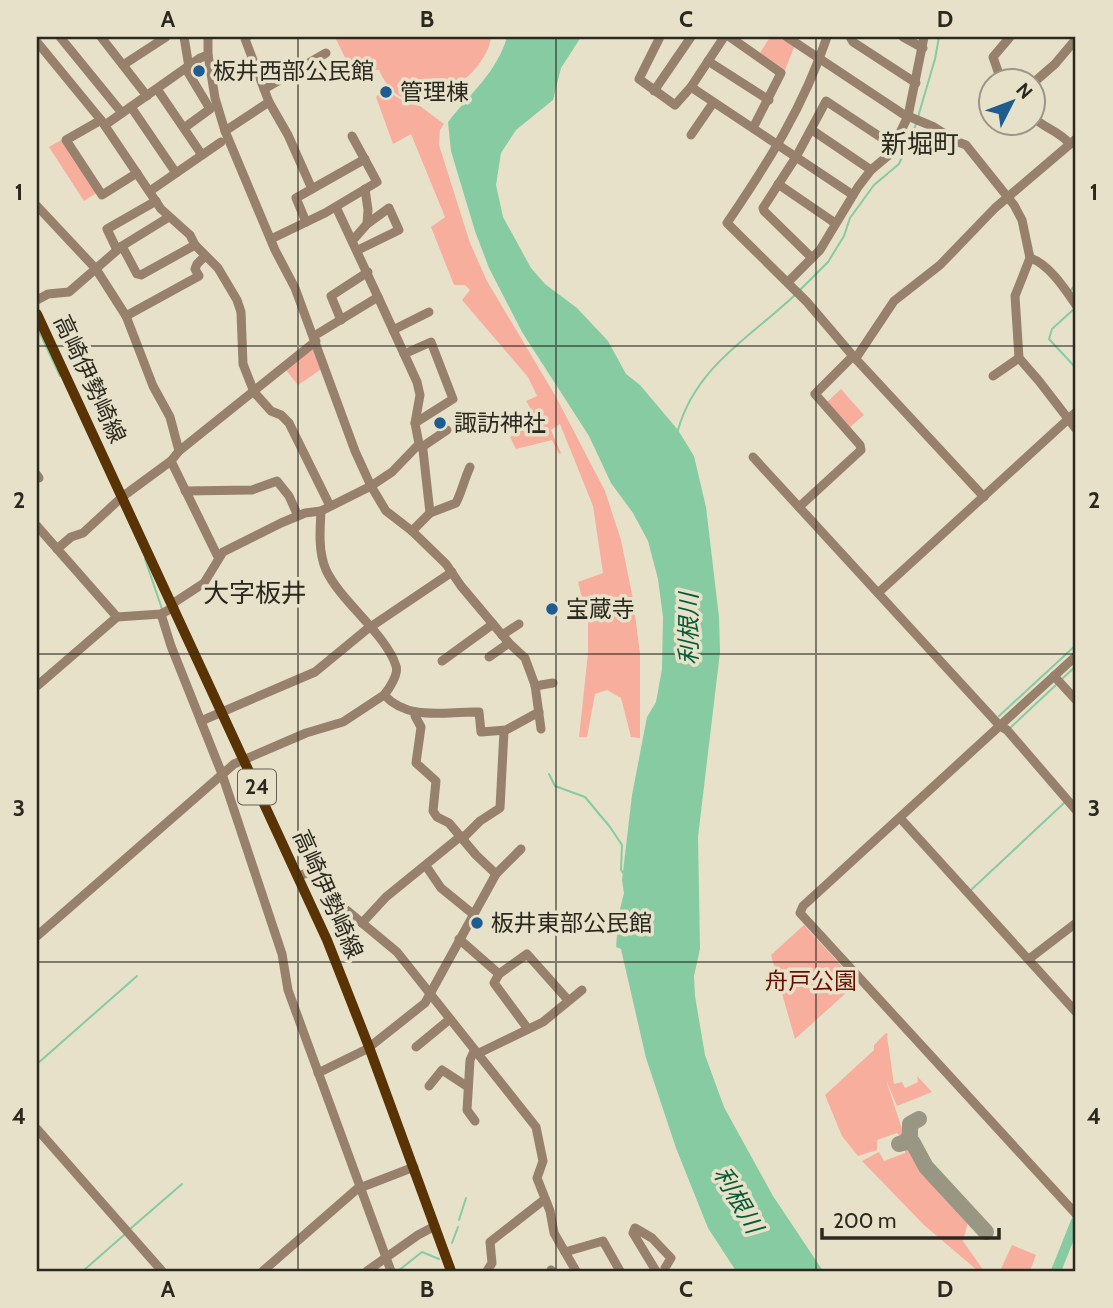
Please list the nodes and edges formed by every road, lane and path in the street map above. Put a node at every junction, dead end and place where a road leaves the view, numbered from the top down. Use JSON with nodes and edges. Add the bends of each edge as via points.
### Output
{"nodes":[{"id":1,"x":60,"y":37,"type":"edge"},
{"id":2,"x":101,"y":37,"type":"edge"},
{"id":3,"x":166,"y":37,"type":"edge"},
{"id":4,"x":184,"y":37,"type":"edge"},
{"id":5,"x":208,"y":37,"type":"edge"},
{"id":6,"x":247,"y":37,"type":"edge"},
{"id":7,"x":660,"y":37,"type":"edge"},
{"id":8,"x":691,"y":37,"type":"edge"},
{"id":9,"x":724,"y":37,"type":"edge"},
{"id":10,"x":730,"y":37,"type":"edge"},
{"id":11,"x":827,"y":37,"type":"edge"},
{"id":12,"x":850,"y":37,"type":"edge"},
{"id":13,"x":903,"y":37,"type":"edge"},
{"id":14,"x":924,"y":37,"type":"edge"},
{"id":15,"x":1010,"y":37,"type":"edge"},
{"id":16,"x":792,"y":38,"type":"edge"},
{"id":17,"x":1076,"y":39,"type":"edge"},
{"id":18,"x":37,"y":42,"type":"edge"},
{"id":19,"x":923,"y":48,"type":"junction"},
{"id":20,"x":326,"y":53,"type":"dead end"},
{"id":21,"x":208,"y":55,"type":"junction"},
{"id":22,"x":820,"y":59,"type":"junction"},
{"id":23,"x":708,"y":61,"type":"junction"},
{"id":24,"x":123,"y":65,"type":"junction"},
{"id":25,"x":996,"y":66,"type":"edge"},
{"id":26,"x":187,"y":68,"type":"junction"},
{"id":27,"x":1046,"y":72,"type":"edge"},
{"id":28,"x":916,"y":83,"type":"junction"},
{"id":29,"x":691,"y":87,"type":"junction"},
{"id":30,"x":157,"y":89,"type":"junction"},
{"id":31,"x":264,"y":89,"type":"junction"},
{"id":32,"x":654,"y":91,"type":"junction"},
{"id":33,"x":147,"y":96,"type":"junction"},
{"id":34,"x":769,"y":100,"type":"junction"},
{"id":35,"x":269,"y":102,"type":"junction"},
{"id":36,"x":713,"y":103,"type":"junction"},
{"id":37,"x":131,"y":107,"type":"junction"},
{"id":38,"x":122,"y":113,"type":"junction"},
{"id":39,"x":914,"y":119,"type":"junction"},
{"id":40,"x":103,"y":122,"type":"junction"},
{"id":41,"x":1046,"y":126,"type":"edge"},
{"id":42,"x":184,"y":128,"type":"junction"},
{"id":43,"x":753,"y":128,"type":"junction"},
{"id":44,"x":812,"y":130,"type":"junction"},
{"id":45,"x":225,"y":131,"type":"junction"},
{"id":46,"x":691,"y":135,"type":"dead end"},
{"id":47,"x":352,"y":136,"type":"dead end"},
{"id":48,"x":221,"y":142,"type":"dead end"},
{"id":49,"x":1073,"y":142,"type":"edge"},
{"id":50,"x":779,"y":146,"type":"junction"},
{"id":51,"x":894,"y":146,"type":"junction"},
{"id":52,"x":202,"y":155,"type":"junction"},
{"id":53,"x":796,"y":157,"type":"junction"},
{"id":54,"x":365,"y":159,"type":"junction"},
{"id":55,"x":871,"y":170,"type":"junction"},
{"id":56,"x":137,"y":173,"type":"junction"},
{"id":57,"x":176,"y":173,"type":"junction"},
{"id":58,"x":778,"y":184,"type":"junction"},
{"id":59,"x":312,"y":188,"type":"junction"},
{"id":60,"x":365,"y":189,"type":"junction"},
{"id":61,"x":150,"y":191,"type":"junction"},
{"id":62,"x":853,"y":195,"type":"junction"},
{"id":63,"x":1008,"y":197,"type":"junction"},
{"id":64,"x":156,"y":201,"type":"junction"},
{"id":65,"x":37,"y":206,"type":"edge"},
{"id":66,"x":336,"y":206,"type":"junction"},
{"id":67,"x":169,"y":217,"type":"junction"},
{"id":68,"x":306,"y":222,"type":"junction"},
{"id":69,"x":835,"y":223,"type":"junction"},
{"id":70,"x":367,"y":224,"type":"junction"},
{"id":71,"x":271,"y":239,"type":"junction"},
{"id":72,"x":353,"y":240,"type":"junction"},
{"id":73,"x":195,"y":245,"type":"junction"},
{"id":74,"x":119,"y":248,"type":"junction"},
{"id":75,"x":358,"y":250,"type":"junction"},
{"id":76,"x":205,"y":256,"type":"junction"},
{"id":77,"x":812,"y":258,"type":"junction"},
{"id":78,"x":1030,"y":258,"type":"junction"},
{"id":79,"x":96,"y":269,"type":"junction"},
{"id":80,"x":368,"y":272,"type":"junction"},
{"id":81,"x":790,"y":285,"type":"junction"},
{"id":82,"x":378,"y":297,"type":"junction"},
{"id":83,"x":37,"y":300,"type":"edge"},
{"id":84,"x":1076,"y":305,"type":"edge"},
{"id":85,"x":429,"y":312,"type":"dead end"},
{"id":86,"x":37,"y":314,"type":"edge"},
{"id":87,"x":126,"y":316,"type":"junction"},
{"id":88,"x":341,"y":320,"type":"junction"},
{"id":89,"x":393,"y":330,"type":"junction"},
{"id":90,"x":315,"y":339,"type":"junction"},
{"id":91,"x":404,"y":354,"type":"junction"},
{"id":92,"x":854,"y":357,"type":"junction"},
{"id":93,"x":1019,"y":358,"type":"junction"},
{"id":94,"x":993,"y":376,"type":"dead end"},
{"id":95,"x":254,"y":392,"type":"junction"},
{"id":96,"x":1076,"y":412,"type":"edge"},
{"id":97,"x":1068,"y":420,"type":"junction"},
{"id":98,"x":415,"y":423,"type":"junction"},
{"id":99,"x":1076,"y":429,"type":"edge"},
{"id":100,"x":447,"y":430,"type":"dead end"},
{"id":101,"x":420,"y":445,"type":"junction"},
{"id":102,"x":179,"y":451,"type":"junction"},
{"id":103,"x":753,"y":457,"type":"dead end"},
{"id":104,"x":172,"y":461,"type":"junction"},
{"id":105,"x":470,"y":467,"type":"dead end"},
{"id":106,"x":371,"y":486,"type":"junction"},
{"id":107,"x":185,"y":491,"type":"junction"},
{"id":108,"x":122,"y":497,"type":"junction"},
{"id":109,"x":984,"y":498,"type":"junction"},
{"id":110,"x":799,"y":507,"type":"junction"},
{"id":111,"x":326,"y":508,"type":"junction"},
{"id":112,"x":430,"y":513,"type":"junction"},
{"id":113,"x":298,"y":516,"type":"junction"},
{"id":114,"x":37,"y":526,"type":"edge"},
{"id":115,"x":412,"y":531,"type":"junction"},
{"id":116,"x":57,"y":549,"type":"junction"},
{"id":117,"x":218,"y":557,"type":"junction"},
{"id":118,"x":452,"y":572,"type":"junction"},
{"id":119,"x":878,"y":593,"type":"junction"},
{"id":120,"x":173,"y":605,"type":"junction"},
{"id":121,"x":161,"y":614,"type":"junction"},
{"id":122,"x":117,"y":617,"type":"junction"},
{"id":123,"x":493,"y":624,"type":"junction"},
{"id":124,"x":519,"y":624,"type":"dead end"},
{"id":125,"x":370,"y":627,"type":"junction"},
{"id":126,"x":502,"y":635,"type":"junction"},
{"id":127,"x":509,"y":643,"type":"junction"},
{"id":128,"x":1076,"y":656,"type":"edge"},
{"id":129,"x":489,"y":657,"type":"dead end"},
{"id":130,"x":442,"y":661,"type":"dead end"},
{"id":131,"x":1054,"y":676,"type":"junction"},
{"id":132,"x":552,"y":683,"type":"dead end"},
{"id":133,"x":37,"y":686,"type":"edge"},
{"id":134,"x":535,"y":686,"type":"junction"},
{"id":135,"x":384,"y":695,"type":"junction"},
{"id":136,"x":1076,"y":701,"type":"edge"},
{"id":137,"x":222,"y":712,"type":"junction"},
{"id":138,"x":539,"y":712,"type":"junction"},
{"id":139,"x":416,"y":713,"type":"junction"},
{"id":140,"x":201,"y":721,"type":"junction"},
{"id":141,"x":999,"y":726,"type":"junction"},
{"id":142,"x":541,"y":729,"type":"dead end"},
{"id":143,"x":504,"y":730,"type":"junction"},
{"id":144,"x":245,"y":759,"type":"junction"},
{"id":145,"x":222,"y":774,"type":"junction"},
{"id":146,"x":1076,"y":810,"type":"edge"},
{"id":147,"x":900,"y":818,"type":"junction"},
{"id":148,"x":461,"y":836,"type":"junction"},
{"id":149,"x":521,"y":849,"type":"dead end"},
{"id":150,"x":426,"y":866,"type":"junction"},
{"id":151,"x":496,"y":874,"type":"junction"},
{"id":152,"x":299,"y":876,"type":"junction"},
{"id":153,"x":473,"y":914,"type":"junction"},
{"id":154,"x":362,"y":923,"type":"junction"},
{"id":155,"x":1076,"y":923,"type":"edge"},
{"id":156,"x":37,"y":936,"type":"edge"},
{"id":157,"x":459,"y":939,"type":"junction"},
{"id":158,"x":1029,"y":959,"type":"junction"},
{"id":159,"x":499,"y":974,"type":"junction"},
{"id":160,"x":582,"y":990,"type":"dead end"},
{"id":161,"x":431,"y":994,"type":"junction"},
{"id":162,"x":568,"y":1000,"type":"junction"},
{"id":163,"x":1074,"y":1006,"type":"edge"},
{"id":164,"x":450,"y":1019,"type":"junction"},
{"id":165,"x":528,"y":1028,"type":"junction"},
{"id":166,"x":369,"y":1047,"type":"junction"},
{"id":167,"x":416,"y":1047,"type":"dead end"},
{"id":168,"x":476,"y":1053,"type":"junction"},
{"id":169,"x":318,"y":1073,"type":"junction"},
{"id":170,"x":429,"y":1086,"type":"dead end"},
{"id":171,"x":468,"y":1087,"type":"junction"},
{"id":172,"x":475,"y":1121,"type":"dead end"},
{"id":173,"x":37,"y":1129,"type":"edge"},
{"id":174,"x":414,"y":1167,"type":"junction"},
{"id":175,"x":360,"y":1187,"type":"junction"},
{"id":176,"x":545,"y":1199,"type":"junction"},
{"id":177,"x":1071,"y":1210,"type":"edge"},
{"id":178,"x":435,"y":1226,"type":"junction"},
{"id":179,"x":565,"y":1252,"type":"junction"},
{"id":180,"x":386,"y":1258,"type":"junction"},
{"id":181,"x":162,"y":1271,"type":"edge"},
{"id":182,"x":263,"y":1271,"type":"edge"},
{"id":183,"x":367,"y":1271,"type":"edge"},
{"id":184,"x":391,"y":1271,"type":"edge"},
{"id":185,"x":451,"y":1271,"type":"edge"},
{"id":186,"x":487,"y":1271,"type":"edge"},
{"id":187,"x":576,"y":1271,"type":"edge"},
{"id":188,"x":621,"y":1271,"type":"edge"}],
"edges":[{"from":1,"to":38,"type":"street"},
{"from":2,"to":24,"type":"street"},
{"from":3,"to":24,"type":"street"},
{"from":4,"to":26,"type":"street"},
{"from":5,"to":21,"type":"street"},
{"from":6,"to":31,"type":"street"},
{"from":7,"to":32,"type":"street","via":[[639,77]]},
{"from":8,"to":32,"type":"street"},
{"from":9,"to":23,"type":"street"},
{"from":10,"to":34,"type":"street","via":[[781,71]]},
{"from":11,"to":22,"type":"street"},
{"from":12,"to":28,"type":"street"},
{"from":13,"to":19,"type":"street"},
{"from":14,"to":19,"type":"street"},
{"from":15,"to":25,"type":"street","via":[[993,57]]},
{"from":16,"to":22,"type":"street"},
{"from":17,"to":27,"type":"street"},
{"from":18,"to":40,"type":"street"},
{"from":19,"to":28,"type":"street"},
{"from":20,"to":31,"type":"street"},
{"from":21,"to":26,"type":"street"},
{"from":21,"to":45,"type":"street"},
{"from":22,"to":39,"type":"street"},
{"from":22,"to":50,"type":"street"},
{"from":23,"to":29,"type":"street"},
{"from":23,"to":34,"type":"street"},
{"from":24,"to":33,"type":"street"},
{"from":26,"to":30,"type":"street"},
{"from":26,"to":42,"type":"street","via":[[210,109]]},
{"from":28,"to":39,"type":"street"},
{"from":29,"to":32,"type":"street","via":[[676,105]]},
{"from":29,"to":36,"type":"street"},
{"from":30,"to":33,"type":"street"},
{"from":30,"to":42,"type":"street"},
{"from":31,"to":35,"type":"street"},
{"from":33,"to":37,"type":"street"},
{"from":34,"to":43,"type":"street"},
{"from":35,"to":45,"type":"street"},
{"from":35,"to":59,"type":"street"},
{"from":36,"to":43,"type":"street"},
{"from":36,"to":46,"type":"street"},
{"from":37,"to":38,"type":"street"},
{"from":37,"to":57,"type":"street"},
{"from":38,"to":40,"type":"street"},
{"from":39,"to":51,"type":"street"},
{"from":39,"to":63,"type":"street","via":[[968,147]]},
{"from":40,"to":56,"type":"street"},
{"from":40,"to":56,"type":"street","via":[[66,140],[102,195]]},
{"from":41,"to":49,"type":"street"},
{"from":42,"to":52,"type":"street"},
{"from":43,"to":50,"type":"street"},
{"from":44,"to":51,"type":"street","via":[[826,101]]},
{"from":44,"to":53,"type":"street"},
{"from":44,"to":55,"type":"street"},
{"from":45,"to":71,"type":"street"},
{"from":47,"to":54,"type":"street"},
{"from":48,"to":52,"type":"street"},
{"from":49,"to":63,"type":"street"},
{"from":50,"to":53,"type":"street"},
{"from":50,"to":81,"type":"street","via":[[727,223]]},
{"from":51,"to":55,"type":"street"},
{"from":52,"to":57,"type":"street"},
{"from":53,"to":58,"type":"street"},
{"from":53,"to":62,"type":"street"},
{"from":54,"to":59,"type":"street"},
{"from":54,"to":60,"type":"street","via":[[377,182]]},
{"from":55,"to":62,"type":"street"},
{"from":56,"to":61,"type":"street"},
{"from":57,"to":61,"type":"street"},
{"from":58,"to":69,"type":"street"},
{"from":58,"to":77,"type":"street","via":[[762,210]]},
{"from":59,"to":68,"type":"street","via":[[296,198]]},
{"from":60,"to":66,"type":"street"},
{"from":60,"to":70,"type":"street"},
{"from":61,"to":64,"type":"street"},
{"from":62,"to":69,"type":"street"},
{"from":63,"to":78,"type":"street","via":[[1020,215]]},
{"from":63,"to":92,"type":"street","via":[[940,265],[887,308]]},
{"from":64,"to":67,"type":"street"},
{"from":64,"to":74,"type":"street","via":[[107,229]]},
{"from":65,"to":79,"type":"street"},
{"from":66,"to":68,"type":"street"},
{"from":66,"to":72,"type":"street"},
{"from":67,"to":73,"type":"street"},
{"from":67,"to":74,"type":"street"},
{"from":68,"to":71,"type":"street"},
{"from":69,"to":77,"type":"street"},
{"from":70,"to":72,"type":"street"},
{"from":70,"to":75,"type":"street","via":[[389,208],[399,230]]},
{"from":71,"to":90,"type":"street"},
{"from":72,"to":75,"type":"street"},
{"from":73,"to":74,"type":"street","via":[[141,275]]},
{"from":73,"to":76,"type":"street"},
{"from":74,"to":79,"type":"street"},
{"from":75,"to":80,"type":"street"},
{"from":76,"to":87,"type":"street","via":[[195,269],[199,276]]},
{"from":76,"to":95,"type":"street","via":[[237,300],[243,364]]},
{"from":77,"to":81,"type":"street"},
{"from":78,"to":84,"type":"street","via":[[1054,276]]},
{"from":78,"to":93,"type":"street","via":[[1015,296]]},
{"from":79,"to":83,"type":"street","via":[[69,292]]},
{"from":79,"to":87,"type":"street"},
{"from":80,"to":82,"type":"street"},
{"from":80,"to":88,"type":"street","via":[[331,296]]},
{"from":81,"to":92,"type":"street"},
{"from":82,"to":88,"type":"street"},
{"from":82,"to":89,"type":"street"},
{"from":85,"to":89,"type":"street"},
{"from":86,"to":108,"type":"main road","name":"高崎伊勢崎線","number":"24"},
{"from":87,"to":102,"type":"street","via":[[170,417]]},
{"from":88,"to":90,"type":"street"},
{"from":89,"to":91,"type":"street"},
{"from":90,"to":95,"type":"street"},
{"from":90,"to":106,"type":"street"},
{"from":91,"to":98,"type":"street","via":[[420,396]]},
{"from":91,"to":98,"type":"street","via":[[431,342],[453,399]]},
{"from":92,"to":109,"type":"street"},
{"from":92,"to":110,"type":"street","via":[[815,394],[862,450]]},
{"from":93,"to":94,"type":"street"},
{"from":93,"to":97,"type":"street"},
{"from":95,"to":102,"type":"street"},
{"from":95,"to":111,"type":"street","via":[[289,423]]},
{"from":96,"to":97,"type":"street"},
{"from":97,"to":99,"type":"street"},
{"from":97,"to":109,"type":"street"},
{"from":98,"to":101,"type":"street"},
{"from":100,"to":101,"type":"street"},
{"from":101,"to":106,"type":"street"},
{"from":101,"to":112,"type":"street"},
{"from":102,"to":104,"type":"street"},
{"from":103,"to":110,"type":"street"},
{"from":104,"to":107,"type":"street"},
{"from":104,"to":108,"type":"street"},
{"from":105,"to":112,"type":"street","via":[[456,503]]},
{"from":106,"to":111,"type":"street"},
{"from":106,"to":115,"type":"street","via":[[386,511]]},
{"from":107,"to":113,"type":"street","via":[[252,490],[277,481]]},
{"from":107,"to":117,"type":"street"},
{"from":108,"to":116,"type":"street","via":[[83,533]]},
{"from":108,"to":120,"type":"main road","name":"高崎伊勢崎線","number":"24"},
{"from":109,"to":119,"type":"street"},
{"from":110,"to":119,"type":"street"},
{"from":111,"to":113,"type":"street"},
{"from":111,"to":125,"type":"street","via":[[320,545],[325,568]]},
{"from":112,"to":115,"type":"street"},
{"from":113,"to":117,"type":"street"},
{"from":114,"to":116,"type":"street"},
{"from":115,"to":118,"type":"street"},
{"from":116,"to":122,"type":"street"},
{"from":117,"to":120,"type":"street","via":[[204,583]]},
{"from":118,"to":123,"type":"street"},
{"from":118,"to":125,"type":"street"},
{"from":119,"to":141,"type":"street"},
{"from":120,"to":121,"type":"street"},
{"from":120,"to":137,"type":"main road","name":"高崎伊勢崎線","number":"24"},
{"from":121,"to":122,"type":"street"},
{"from":121,"to":140,"type":"street"},
{"from":122,"to":133,"type":"street"},
{"from":123,"to":126,"type":"street"},
{"from":123,"to":130,"type":"street"},
{"from":124,"to":126,"type":"street"},
{"from":125,"to":135,"type":"street","via":[[398,669]]},
{"from":125,"to":137,"type":"street","via":[[315,672]]},
{"from":126,"to":127,"type":"street"},
{"from":127,"to":129,"type":"street"},
{"from":127,"to":134,"type":"street","via":[[525,658]]},
{"from":128,"to":131,"type":"street"},
{"from":131,"to":136,"type":"street"},
{"from":131,"to":141,"type":"street"},
{"from":132,"to":134,"type":"street"},
{"from":134,"to":138,"type":"street"},
{"from":135,"to":139,"type":"street","via":[[394,706]]},
{"from":135,"to":144,"type":"street","via":[[344,722]]},
{"from":137,"to":140,"type":"street"},
{"from":137,"to":144,"type":"main road","name":"高崎伊勢崎線","number":"24"},
{"from":138,"to":142,"type":"street"},
{"from":138,"to":143,"type":"street"},
{"from":139,"to":143,"type":"street","via":[[479,712],[481,732]]},
{"from":139,"to":148,"type":"street","via":[[421,727],[416,763],[436,781],[433,811]]},
{"from":140,"to":145,"type":"street"},
{"from":141,"to":146,"type":"street"},
{"from":141,"to":147,"type":"street"},
{"from":143,"to":148,"type":"street","via":[[502,805]]},
{"from":144,"to":145,"type":"street"},
{"from":144,"to":152,"type":"main road","name":"高崎伊勢崎線","number":"24"},
{"from":145,"to":156,"type":"street"},
{"from":145,"to":169,"type":"street"},
{"from":147,"to":158,"type":"street"},
{"from":147,"to":177,"type":"street","via":[[800,913]]},
{"from":148,"to":150,"type":"street"},
{"from":148,"to":151,"type":"street"},
{"from":149,"to":151,"type":"street"},
{"from":150,"to":153,"type":"street","via":[[441,888]]},
{"from":150,"to":154,"type":"street"},
{"from":151,"to":153,"type":"street"},
{"from":152,"to":154,"type":"street","via":[[319,868],[341,905]]},
{"from":152,"to":166,"type":"main road","name":"高崎伊勢崎線","number":"24"},
{"from":153,"to":157,"type":"street"},
{"from":154,"to":161,"type":"street","via":[[397,952]]},
{"from":155,"to":158,"type":"street"},
{"from":157,"to":159,"type":"street"},
{"from":157,"to":161,"type":"street"},
{"from":158,"to":163,"type":"street"},
{"from":159,"to":162,"type":"street","via":[[527,954]]},
{"from":159,"to":165,"type":"street","via":[[494,983]]},
{"from":160,"to":162,"type":"street"},
{"from":161,"to":164,"type":"street"},
{"from":161,"to":166,"type":"street"},
{"from":162,"to":165,"type":"street","via":[[543,1022]]},
{"from":164,"to":167,"type":"street"},
{"from":164,"to":168,"type":"street"},
{"from":165,"to":168,"type":"street"},
{"from":166,"to":169,"type":"street"},
{"from":166,"to":174,"type":"main road","name":"高崎伊勢崎線","number":"24"},
{"from":168,"to":171,"type":"street","via":[[470,1060]]},
{"from":168,"to":176,"type":"street","via":[[538,1130],[543,1161],[537,1178]]},
{"from":169,"to":175,"type":"street"},
{"from":170,"to":171,"type":"street","via":[[442,1070]]},
{"from":171,"to":172,"type":"street","via":[[467,1110]]},
{"from":173,"to":181,"type":"street"},
{"from":174,"to":175,"type":"street"},
{"from":174,"to":178,"type":"main road","name":"高崎伊勢崎線","number":"24"},
{"from":175,"to":180,"type":"street"},
{"from":175,"to":182,"type":"street"},
{"from":176,"to":179,"type":"street","via":[[554,1233]]},
{"from":176,"to":186,"type":"street","via":[[490,1242],[492,1263]]},
{"from":178,"to":180,"type":"street"},
{"from":178,"to":185,"type":"main road","name":"高崎伊勢崎線","number":"24"},
{"from":179,"to":187,"type":"street"},
{"from":179,"to":188,"type":"street","via":[[603,1241]]},
{"from":180,"to":183,"type":"street"},
{"from":180,"to":184,"type":"street"}]}
